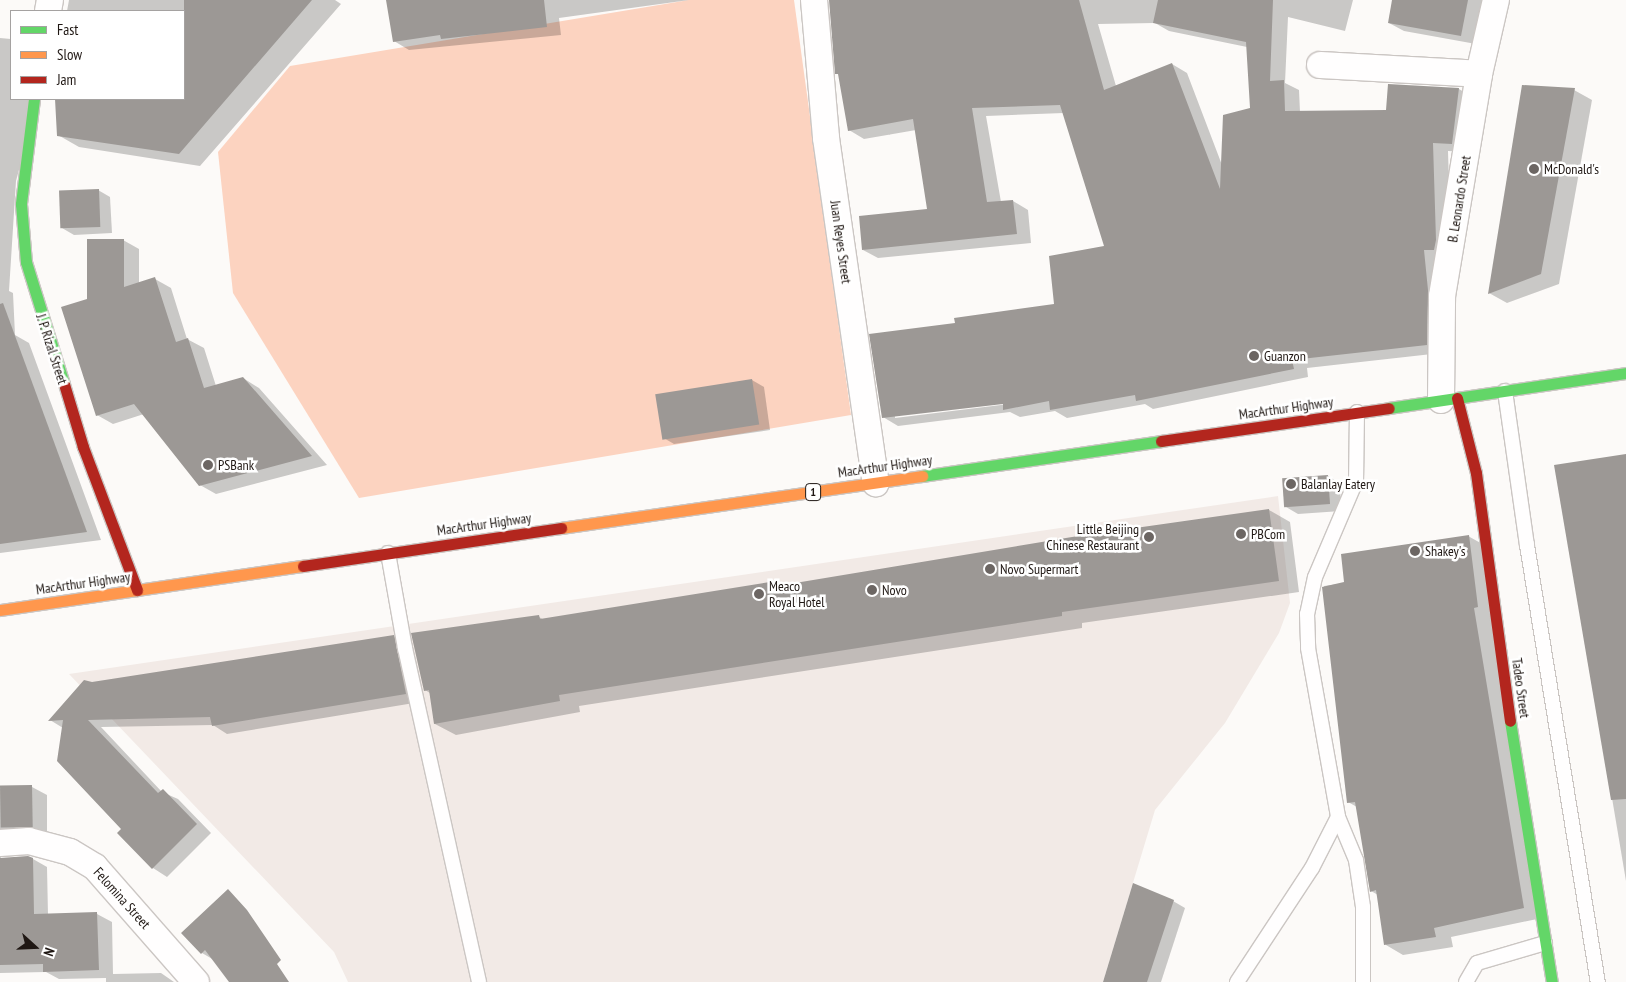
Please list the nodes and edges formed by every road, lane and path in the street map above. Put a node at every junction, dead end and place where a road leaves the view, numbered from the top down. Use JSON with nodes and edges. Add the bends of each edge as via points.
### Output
{"nodes":[{"id":1,"x":814,"y":0,"type":"edge"},
{"id":2,"x":1496,"y":0,"type":"edge"},
{"id":3,"x":1320,"y":65,"type":"dead end"},
{"id":4,"x":1479,"y":74,"type":"junction"},
{"id":5,"x":34,"y":100,"type":"edge"},
{"id":6,"x":1626,"y":373,"type":"edge"},
{"id":7,"x":1505,"y":391,"type":"junction"},
{"id":8,"x":1449,"y":399,"type":"junction"},
{"id":9,"x":1357,"y":412,"type":"junction"},
{"id":10,"x":876,"y":483,"type":"junction"},
{"id":11,"x":388,"y":553,"type":"junction"},
{"id":12,"x":137,"y":590,"type":"junction"},
{"id":13,"x":0,"y":610,"type":"edge"},
{"id":14,"x":1338,"y":817,"type":"junction"},
{"id":15,"x":0,"y":843,"type":"edge"},
{"id":16,"x":1546,"y":943,"type":"junction"},
{"id":17,"x":196,"y":982,"type":"edge"},
{"id":18,"x":479,"y":982,"type":"edge"},
{"id":19,"x":1237,"y":982,"type":"edge"},
{"id":20,"x":1362,"y":982,"type":"edge"},
{"id":21,"x":1466,"y":982,"type":"edge"},
{"id":22,"x":1552,"y":982,"type":"edge"},
{"id":23,"x":1598,"y":982,"type":"edge"}],
"edges":[{"from":1,"to":10,"type":"street","name":"Juan Reyes Street","via":[[826,138]]},
{"from":2,"to":4,"type":"street","name":"B. Leonardo Street"},
{"from":3,"to":4,"type":"street"},
{"from":4,"to":8,"type":"street","name":"B. Leonardo Street","via":[[1442,296]]},
{"from":5,"to":12,"type":"main road","name":"J. P. Rizal Street","via":[[21,204],[26,262],[83,447]]},
{"from":6,"to":7,"type":"main road","name":"MacArthur Highway","number":"1"},
{"from":7,"to":8,"type":"main road","name":"MacArthur Highway","number":"1"},
{"from":7,"to":23,"type":"lane"},
{"from":8,"to":9,"type":"main road","name":"MacArthur Highway","number":"1"},
{"from":8,"to":16,"type":"main road","name":"Tadeo Street","via":[[1476,473],[1508,708]]},
{"from":9,"to":10,"type":"main road","name":"MacArthur Highway","number":"1"},
{"from":9,"to":14,"type":"lane","via":[[1356,481],[1315,577],[1307,614],[1308,648]]},
{"from":10,"to":11,"type":"main road","name":"MacArthur Highway","number":"1"},
{"from":11,"to":12,"type":"main road","name":"MacArthur Highway","number":"1"},
{"from":11,"to":18,"type":"lane","via":[[405,648]]},
{"from":12,"to":13,"type":"main road","name":"MacArthur Highway","number":"1"},
{"from":14,"to":19,"type":"lane","via":[[1303,882]]},
{"from":14,"to":20,"type":"lane","via":[[1356,860],[1363,907]]},
{"from":15,"to":17,"type":"street","name":"Felomina Street","via":[[29,840],[70,852],[95,867]]},
{"from":16,"to":21,"type":"lane","via":[[1477,963]]},
{"from":16,"to":22,"type":"main road","name":"Tadeo Street"}]}
